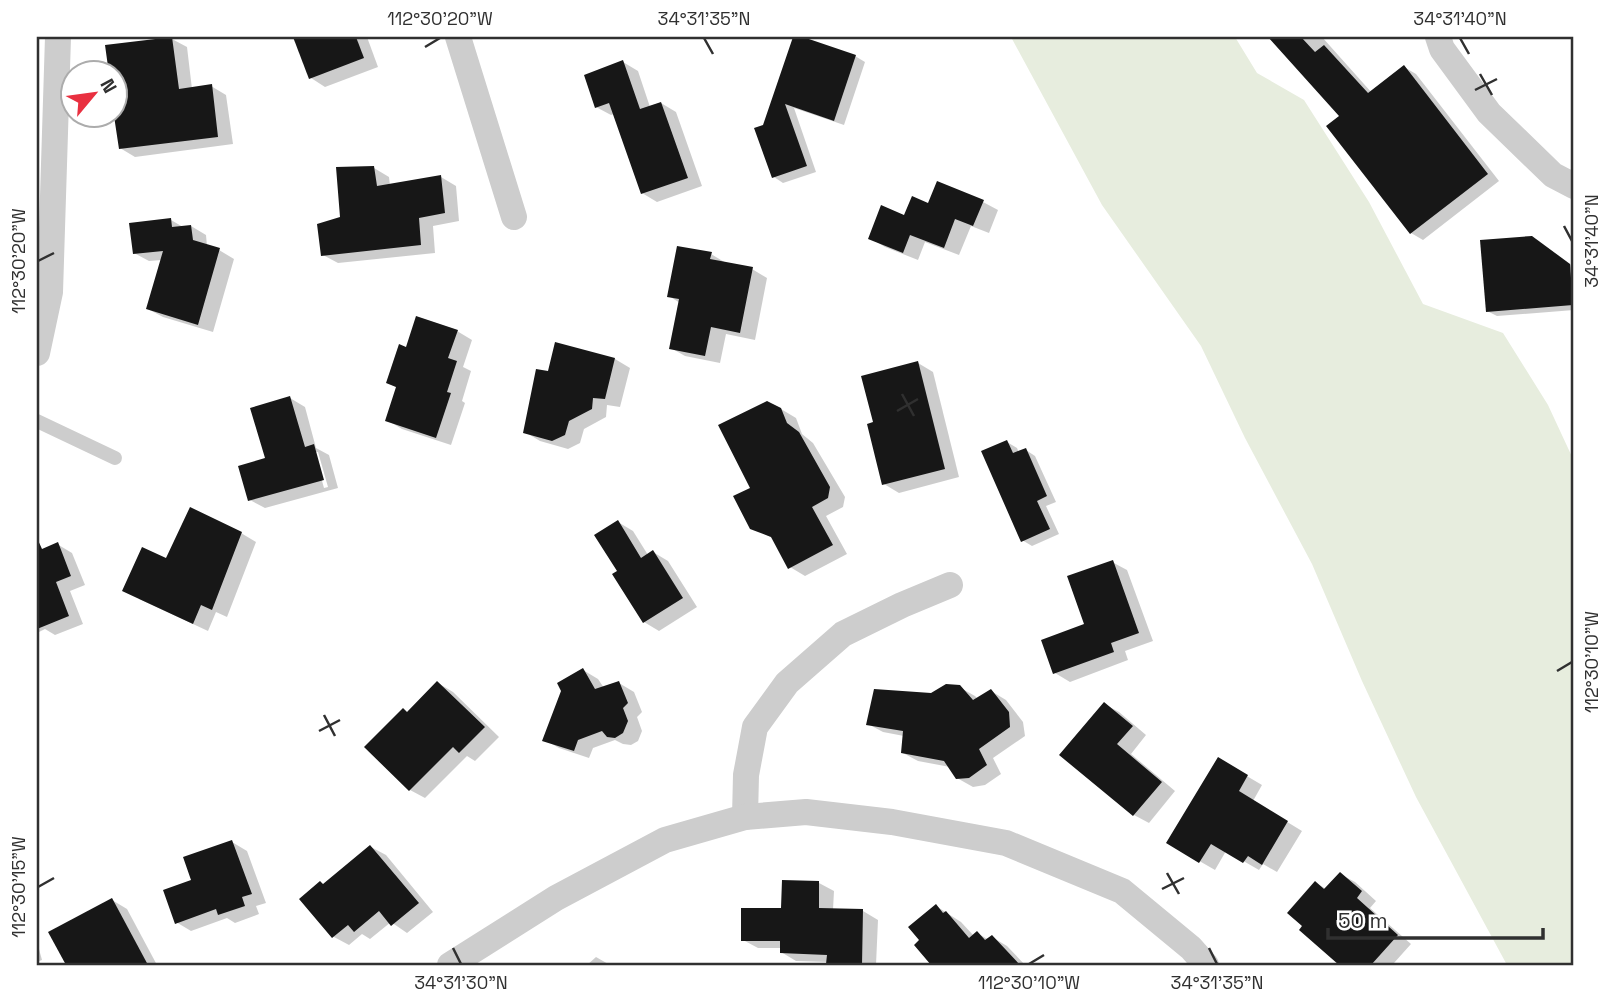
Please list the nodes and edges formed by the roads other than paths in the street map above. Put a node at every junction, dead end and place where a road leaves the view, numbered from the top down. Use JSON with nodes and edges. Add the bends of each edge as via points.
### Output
{"nodes":[{"id":1,"x":58,"y":37,"type":"edge"},
{"id":2,"x":458,"y":37,"type":"edge"},
{"id":3,"x":1437,"y":37,"type":"edge"},
{"id":4,"x":1574,"y":186,"type":"edge"},
{"id":5,"x":514,"y":218,"type":"dead end"},
{"id":6,"x":37,"y":353,"type":"edge"},
{"id":7,"x":37,"y":421,"type":"edge"},
{"id":8,"x":115,"y":458,"type":"dead end"},
{"id":9,"x":950,"y":584,"type":"dead end"},
{"id":10,"x":745,"y":817,"type":"junction"},
{"id":11,"x":1190,"y":960,"type":"edge"},
{"id":12,"x":450,"y":965,"type":"edge"}],
"edges":[{"from":1,"to":6,"type":"street","via":[[50,292]]},
{"from":2,"to":5,"type":"street"},
{"from":3,"to":4,"type":"street","via":[[1489,113],[1553,175]]},
{"from":7,"to":8,"type":"lane"},
{"from":9,"to":10,"type":"street","via":[[843,635],[787,683],[755,727],[746,775]]},
{"from":10,"to":11,"type":"street","via":[[806,812],[1006,843],[1122,891]]},
{"from":10,"to":12,"type":"street","via":[[665,840],[556,898]]}]}
